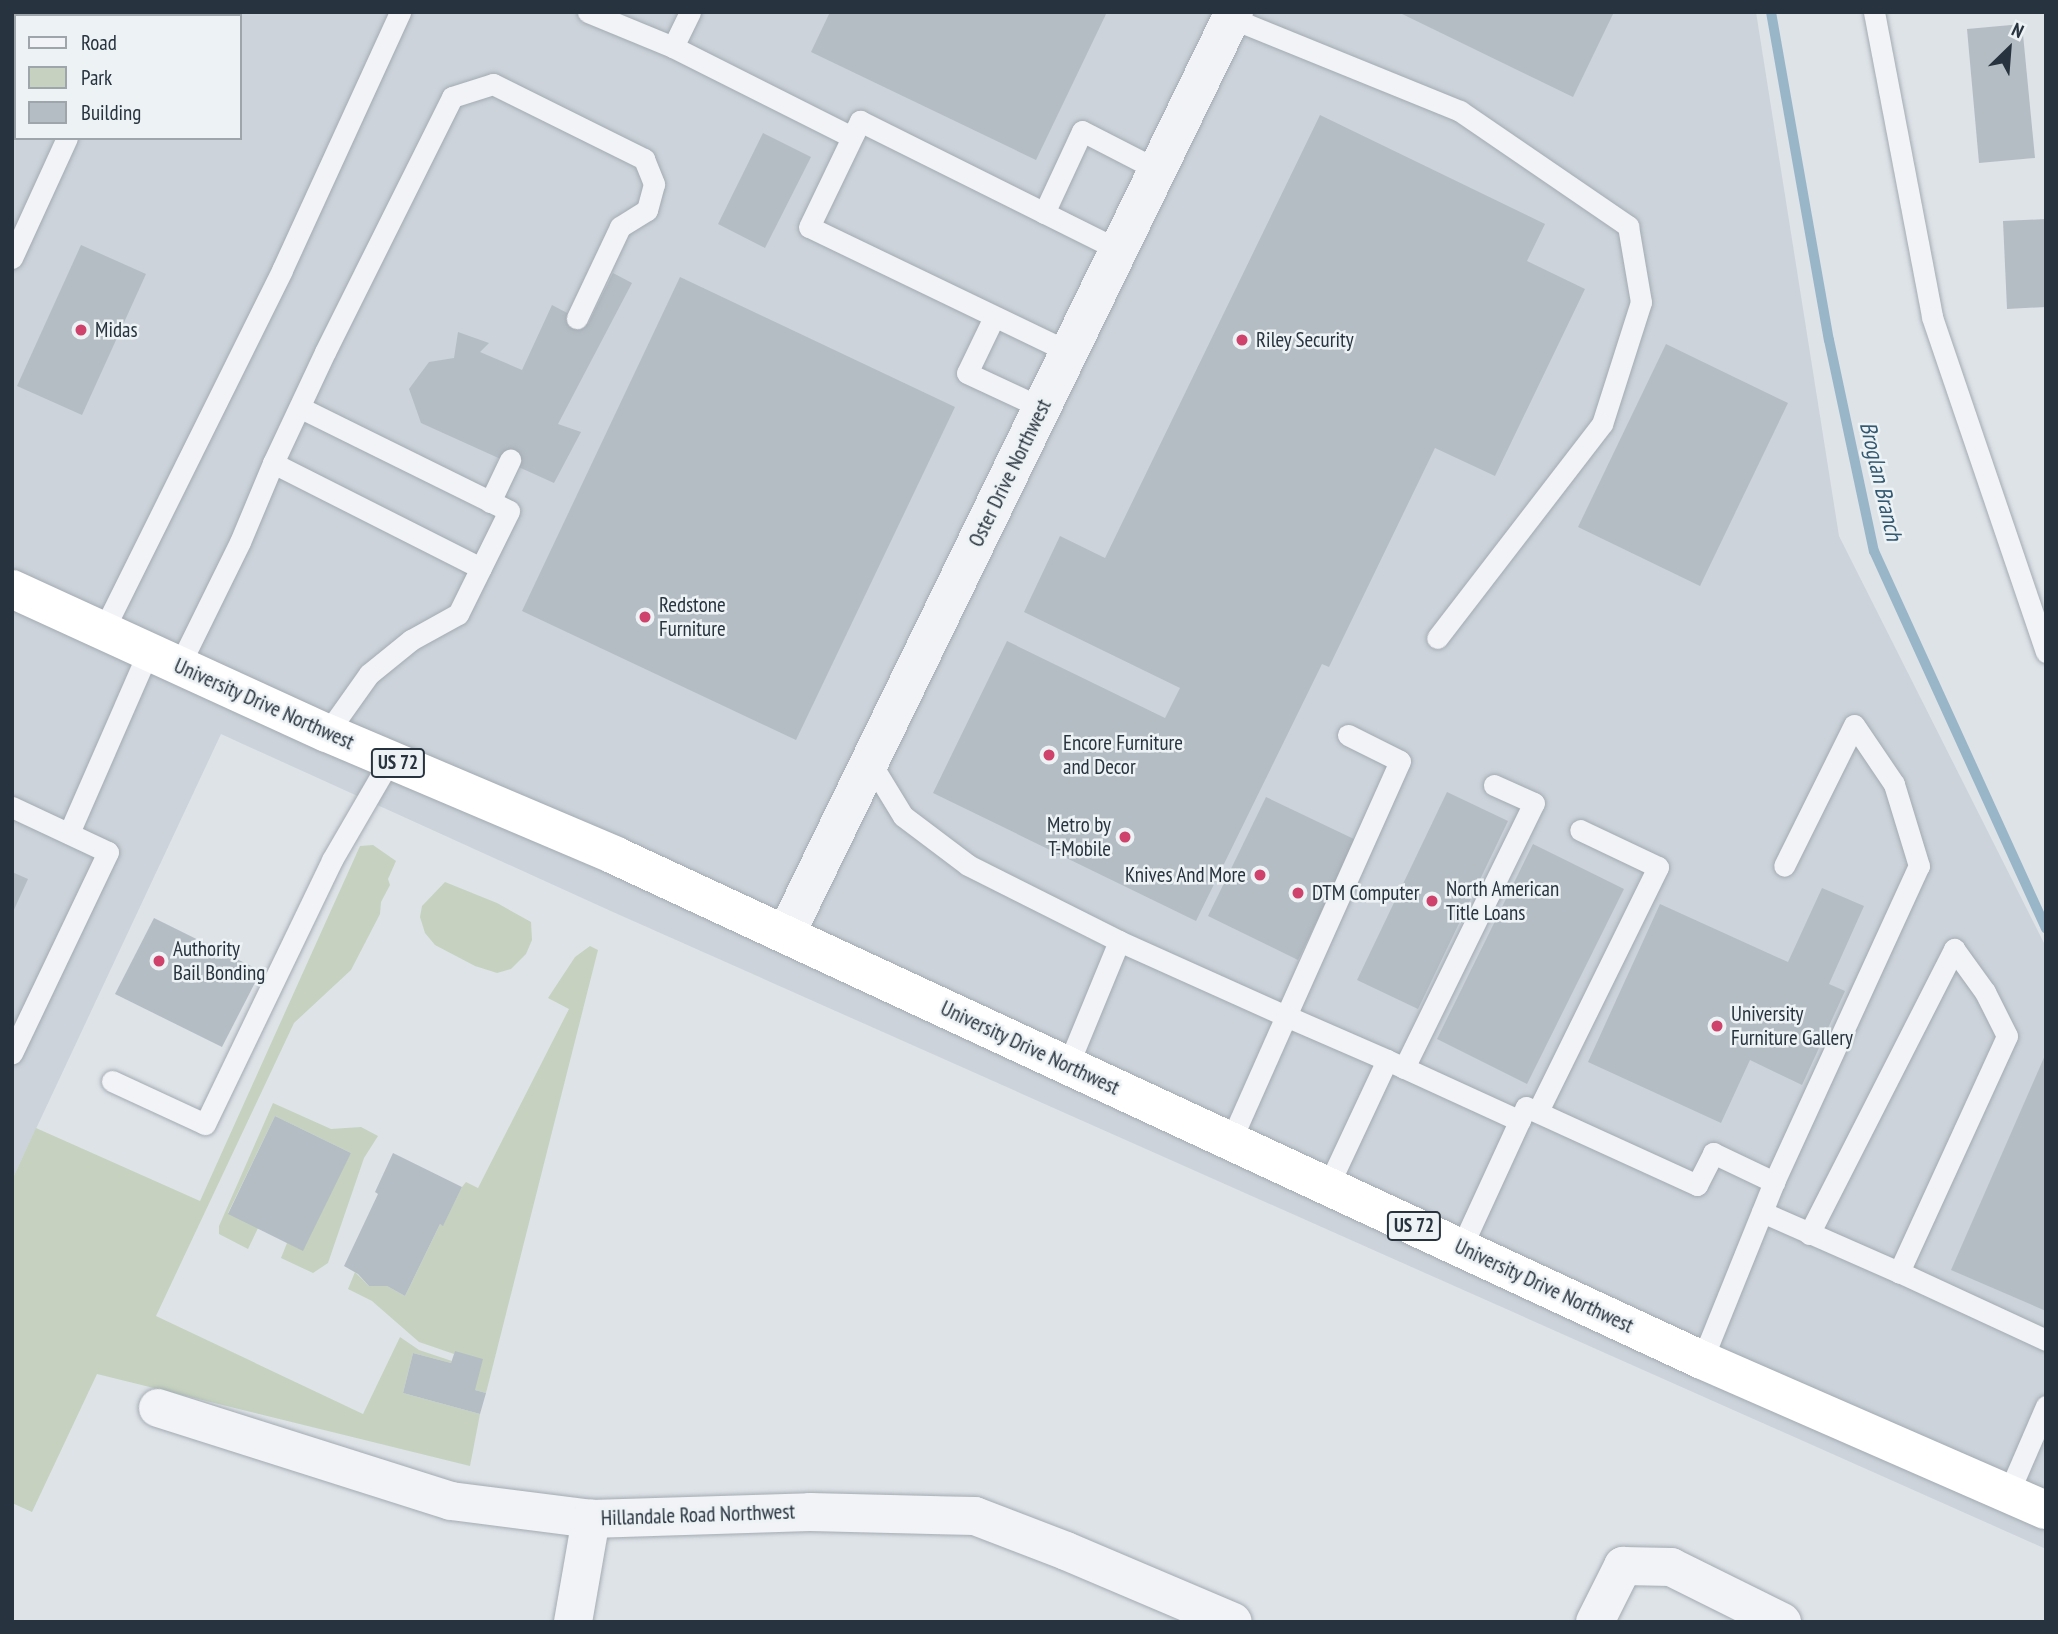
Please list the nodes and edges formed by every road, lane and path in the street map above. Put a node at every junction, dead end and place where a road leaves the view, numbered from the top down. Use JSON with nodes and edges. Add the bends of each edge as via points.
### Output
{"nodes":[{"id":1,"x":400,"y":12,"type":"edge"},
{"id":2,"x":588,"y":12,"type":"edge"},
{"id":3,"x":690,"y":12,"type":"edge"},
{"id":4,"x":1874,"y":12,"type":"edge"},
{"id":5,"x":1233,"y":15,"type":"edge"},
{"id":6,"x":673,"y":47,"type":"junction"},
{"id":7,"x":852,"y":137,"type":"junction"},
{"id":8,"x":66,"y":140,"type":"edge"},
{"id":9,"x":1158,"y":170,"type":"junction"},
{"id":10,"x":1044,"y":213,"type":"junction"},
{"id":11,"x":1119,"y":250,"type":"junction"},
{"id":12,"x":12,"y":258,"type":"edge"},
{"id":13,"x":994,"y":317,"type":"junction"},
{"id":14,"x":577,"y":318,"type":"dead end"},
{"id":15,"x":1069,"y":352,"type":"junction"},
{"id":16,"x":301,"y":408,"type":"junction"},
{"id":17,"x":1042,"y":408,"type":"junction"},
{"id":18,"x":510,"y":460,"type":"dead end"},
{"id":19,"x":273,"y":463,"type":"junction"},
{"id":20,"x":490,"y":502,"type":"junction"},
{"id":21,"x":481,"y":568,"type":"junction"},
{"id":22,"x":12,"y":589,"type":"edge"},
{"id":23,"x":103,"y":631,"type":"junction"},
{"id":24,"x":1437,"y":638,"type":"dead end"},
{"id":25,"x":2046,"y":652,"type":"edge"},
{"id":26,"x":164,"y":659,"type":"junction"},
{"id":27,"x":327,"y":733,"type":"junction"},
{"id":28,"x":1348,"y":734,"type":"dead end"},
{"id":29,"x":390,"y":760,"type":"junction"},
{"id":30,"x":870,"y":762,"type":"junction"},
{"id":31,"x":1494,"y":785,"type":"dead end"},
{"id":32,"x":12,"y":807,"type":"edge"},
{"id":33,"x":1580,"y":830,"type":"dead end"},
{"id":34,"x":69,"y":833,"type":"junction"},
{"id":35,"x":1784,"y":866,"type":"dead end"},
{"id":36,"x":786,"y":934,"type":"junction"},
{"id":37,"x":1119,"y":941,"type":"junction"},
{"id":38,"x":1286,"y":1016,"type":"junction"},
{"id":39,"x":12,"y":1053,"type":"edge"},
{"id":40,"x":1068,"y":1065,"type":"junction"},
{"id":41,"x":1396,"y":1065,"type":"junction"},
{"id":42,"x":112,"y":1081,"type":"dead end"},
{"id":43,"x":1529,"y":1116,"type":"junction"},
{"id":44,"x":1231,"y":1140,"type":"junction"},
{"id":45,"x":1774,"y":1182,"type":"junction"},
{"id":46,"x":1328,"y":1186,"type":"junction"},
{"id":47,"x":1762,"y":1212,"type":"junction"},
{"id":48,"x":1809,"y":1234,"type":"junction"},
{"id":49,"x":1461,"y":1248,"type":"junction"},
{"id":50,"x":1899,"y":1272,"type":"junction"},
{"id":51,"x":2046,"y":1340,"type":"edge"},
{"id":52,"x":1702,"y":1360,"type":"junction"},
{"id":53,"x":2046,"y":1406,"type":"edge"},
{"id":54,"x":158,"y":1408,"type":"dead end"},
{"id":55,"x":2008,"y":1494,"type":"junction"},
{"id":56,"x":2046,"y":1510,"type":"edge"},
{"id":57,"x":591,"y":1519,"type":"junction"},
{"id":58,"x":573,"y":1622,"type":"edge"},
{"id":59,"x":1233,"y":1622,"type":"edge"},
{"id":60,"x":1595,"y":1622,"type":"edge"},
{"id":61,"x":1782,"y":1622,"type":"edge"}],
"edges":[{"from":1,"to":23,"type":"lane","via":[[282,270]]},
{"from":2,"to":6,"type":"lane"},
{"from":3,"to":6,"type":"lane"},
{"from":4,"to":25,"type":"lane","via":[[1932,317]]},
{"from":5,"to":9,"type":"street","name":"Oster Drive Northwest"},
{"from":5,"to":24,"type":"lane","via":[[1460,111],[1628,226],[1641,302],[1602,424]]},
{"from":6,"to":7,"type":"lane"},
{"from":7,"to":10,"type":"lane","via":[[860,121]]},
{"from":7,"to":13,"type":"lane","via":[[809,227]]},
{"from":8,"to":12,"type":"lane"},
{"from":9,"to":10,"type":"lane","via":[[1082,131]]},
{"from":9,"to":11,"type":"street","name":"Oster Drive Northwest"},
{"from":10,"to":11,"type":"lane"},
{"from":11,"to":15,"type":"street","name":"Oster Drive Northwest"},
{"from":13,"to":15,"type":"lane"},
{"from":13,"to":17,"type":"lane","via":[[967,373]]},
{"from":14,"to":16,"type":"lane","via":[[620,227],[647,210],[654,184],[644,159],[493,84],[452,97]]},
{"from":15,"to":17,"type":"street","name":"Oster Drive Northwest"},
{"from":16,"to":19,"type":"lane"},
{"from":16,"to":20,"type":"lane"},
{"from":17,"to":30,"type":"street","name":"Oster Drive Northwest"},
{"from":18,"to":20,"type":"lane"},
{"from":19,"to":21,"type":"lane"},
{"from":19,"to":26,"type":"lane","via":[[240,542]]},
{"from":20,"to":21,"type":"lane","via":[[509,511]]},
{"from":21,"to":27,"type":"lane","via":[[458,614],[411,639],[369,674]]},
{"from":22,"to":23,"type":"highway","name":"University Drive Northwest","number":"US 72"},
{"from":23,"to":26,"type":"highway","name":"University Drive Northwest","number":"US 72"},
{"from":26,"to":27,"type":"highway","name":"University Drive Northwest","number":"US 72"},
{"from":26,"to":34,"type":"lane"},
{"from":27,"to":29,"type":"highway","name":"University Drive Northwest","number":"US 72"},
{"from":28,"to":38,"type":"lane","via":[[1400,761]]},
{"from":29,"to":36,"type":"highway","name":"University Drive Northwest","number":"US 72"},
{"from":29,"to":42,"type":"lane","via":[[332,860],[205,1124]]},
{"from":30,"to":36,"type":"street","name":"Oster Drive Northwest"},
{"from":30,"to":37,"type":"lane","via":[[902,816],[968,865]]},
{"from":31,"to":41,"type":"lane","via":[[1534,803]]},
{"from":32,"to":34,"type":"lane"},
{"from":33,"to":43,"type":"lane","via":[[1658,867]]},
{"from":34,"to":39,"type":"lane","via":[[108,852]]},
{"from":35,"to":45,"type":"lane","via":[[1854,725],[1894,784],[1919,866]]},
{"from":36,"to":40,"type":"highway","name":"University Drive Northwest","number":"US 72"},
{"from":37,"to":38,"type":"lane"},
{"from":37,"to":40,"type":"lane"},
{"from":38,"to":41,"type":"lane"},
{"from":38,"to":44,"type":"lane"},
{"from":40,"to":44,"type":"highway","name":"University Drive Northwest","number":"US 72"},
{"from":41,"to":43,"type":"lane"},
{"from":41,"to":46,"type":"lane"},
{"from":43,"to":45,"type":"lane","via":[[1697,1185],[1713,1153]]},
{"from":43,"to":49,"type":"lane"},
{"from":44,"to":46,"type":"highway","name":"University Drive Northwest","number":"US 72"},
{"from":45,"to":47,"type":"lane"},
{"from":46,"to":49,"type":"highway","name":"University Drive Northwest","number":"US 72"},
{"from":47,"to":48,"type":"lane"},
{"from":47,"to":52,"type":"lane"},
{"from":48,"to":50,"type":"lane"},
{"from":48,"to":50,"type":"lane","via":[[1954,949],[2007,1036]]},
{"from":49,"to":52,"type":"highway","name":"University Drive Northwest","number":"US 72"},
{"from":50,"to":51,"type":"lane"},
{"from":52,"to":55,"type":"highway","name":"University Drive Northwest","number":"US 72"},
{"from":53,"to":55,"type":"lane"},
{"from":54,"to":57,"type":"street","name":"Hillandale Road Northwest","via":[[451,1501]]},
{"from":55,"to":56,"type":"highway","name":"University Drive Northwest","number":"US 72"},
{"from":57,"to":58,"type":"street"},
{"from":57,"to":59,"type":"street","name":"Hillandale Road Northwest","via":[[810,1512],[975,1516]]},
{"from":60,"to":61,"type":"street","via":[[1623,1566],[1671,1567]]}]}
